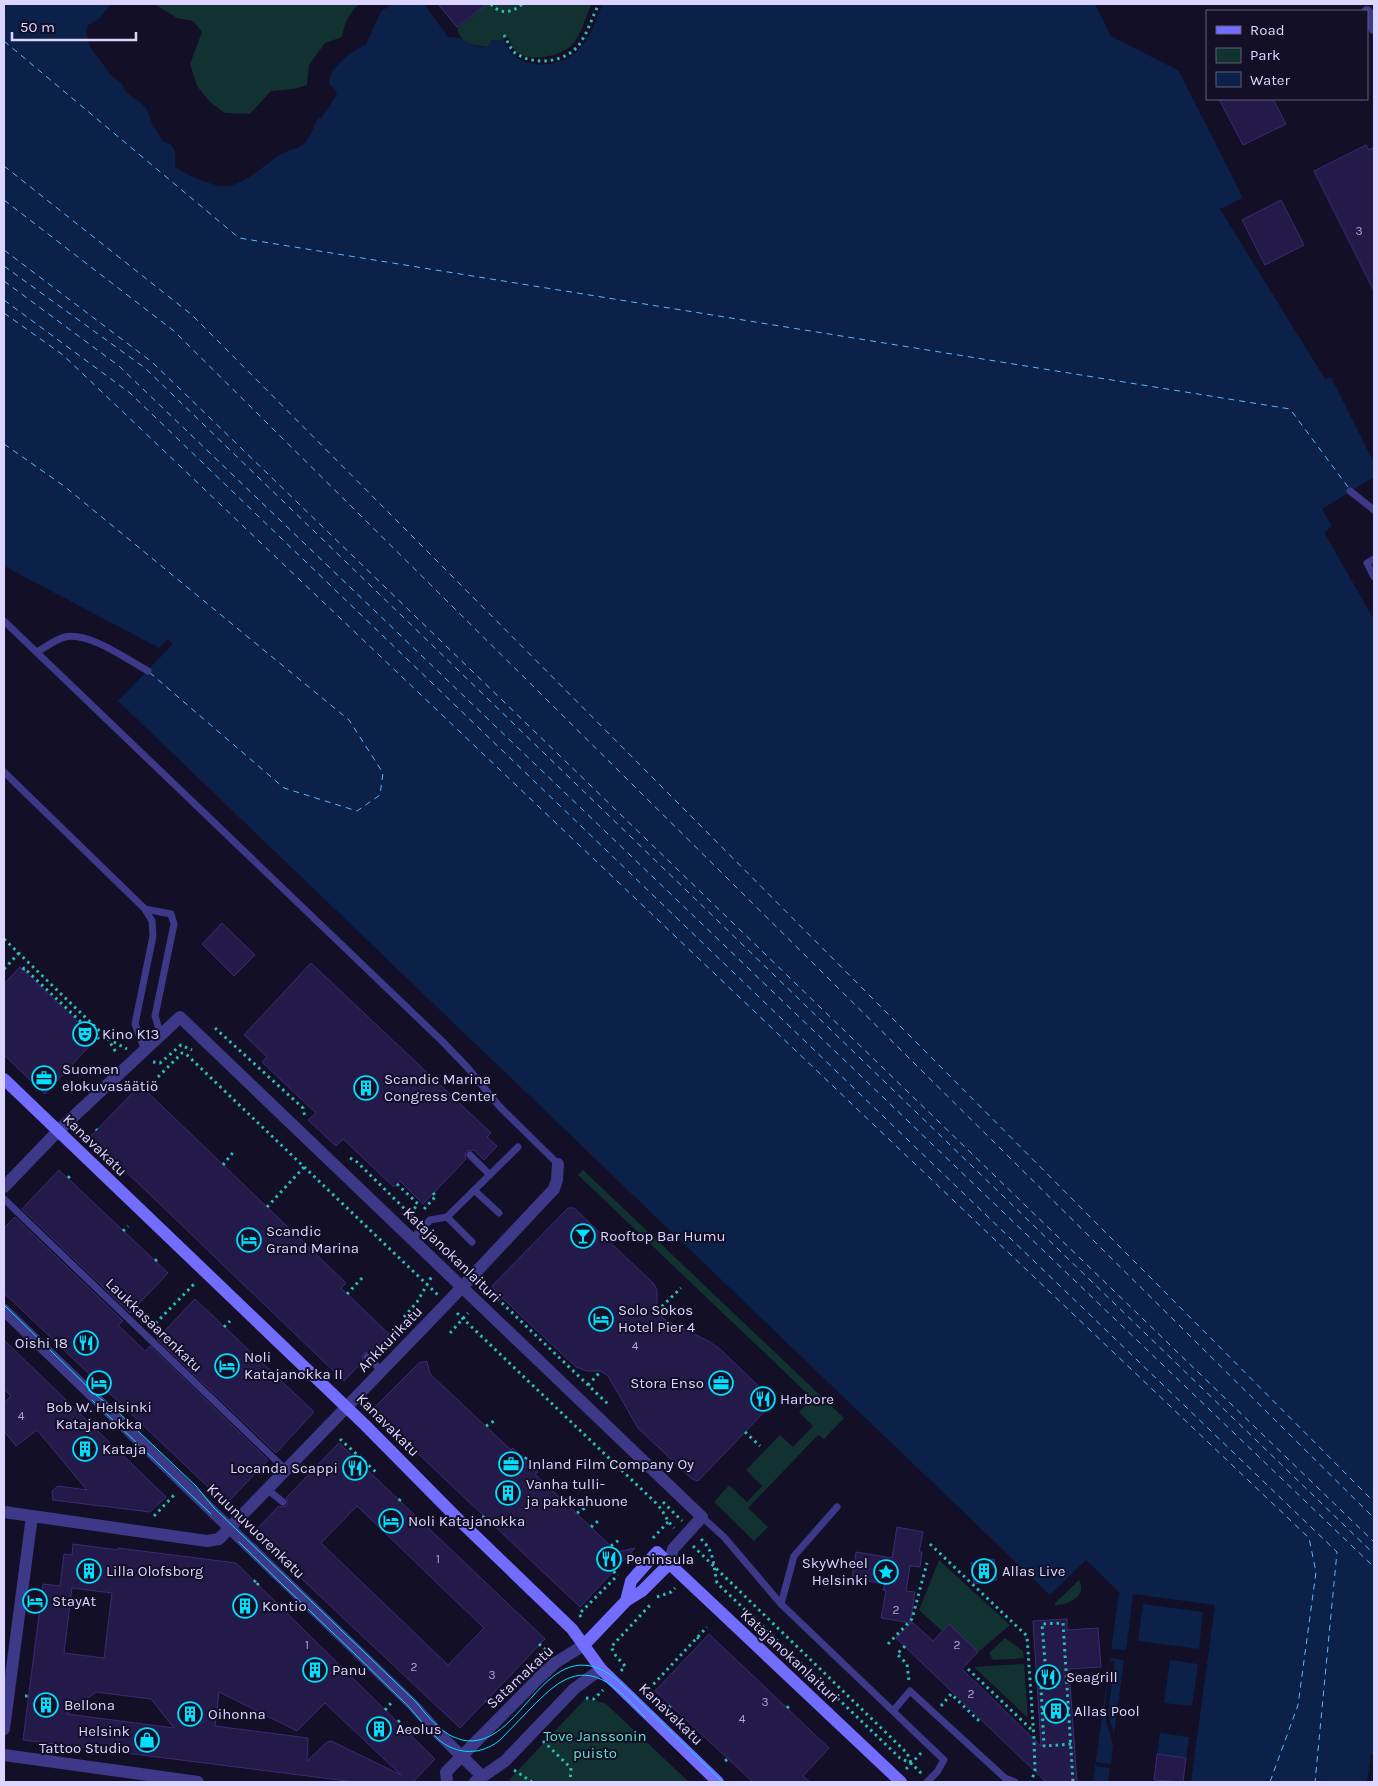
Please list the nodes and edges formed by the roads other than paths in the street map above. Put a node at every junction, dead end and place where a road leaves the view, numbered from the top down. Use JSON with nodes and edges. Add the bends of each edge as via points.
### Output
{"nodes":[{"id":1,"x":1368,"y":16,"type":"edge"},
{"id":2,"x":1374,"y":28,"type":"edge"},
{"id":3,"x":1350,"y":491,"type":"dead end"},
{"id":4,"x":1374,"y":510,"type":"edge"},
{"id":5,"x":1374,"y":559,"type":"edge"},
{"id":6,"x":1374,"y":577,"type":"edge"},
{"id":7,"x":4,"y":621,"type":"edge"},
{"id":8,"x":37,"y":652,"type":"junction"},
{"id":9,"x":148,"y":671,"type":"dead end"},
{"id":10,"x":4,"y":772,"type":"edge"},
{"id":11,"x":145,"y":909,"type":"junction"},
{"id":12,"x":160,"y":1033,"type":"junction"},
{"id":13,"x":141,"y":1052,"type":"junction"},
{"id":14,"x":4,"y":1079,"type":"edge"},
{"id":15,"x":58,"y":1131,"type":"junction"},
{"id":16,"x":518,"y":1147,"type":"dead end"},
{"id":17,"x":470,"y":1155,"type":"dead end"},
{"id":18,"x":558,"y":1164,"type":"joint"},
{"id":19,"x":490,"y":1175,"type":"junction"},
{"id":20,"x":4,"y":1187,"type":"edge"},
{"id":21,"x":474,"y":1190,"type":"junction"},
{"id":22,"x":4,"y":1199,"type":"edge"},
{"id":23,"x":499,"y":1213,"type":"dead end"},
{"id":24,"x":446,"y":1217,"type":"junction"},
{"id":25,"x":412,"y":1240,"type":"junction"},
{"id":26,"x":472,"y":1242,"type":"dead end"},
{"id":27,"x":462,"y":1286,"type":"junction"},
{"id":28,"x":4,"y":1310,"type":"edge"},
{"id":29,"x":367,"y":1357,"type":"dead end"},
{"id":30,"x":382,"y":1371,"type":"junction"},
{"id":31,"x":347,"y":1407,"type":"junction"},
{"id":32,"x":286,"y":1470,"type":"junction"},
{"id":33,"x":268,"y":1490,"type":"junction"},
{"id":34,"x":283,"y":1502,"type":"dead end"},
{"id":35,"x":838,"y":1507,"type":"dead end"},
{"id":36,"x":4,"y":1512,"type":"edge"},
{"id":37,"x":32,"y":1516,"type":"junction"},
{"id":38,"x":702,"y":1517,"type":"junction"},
{"id":39,"x":231,"y":1528,"type":"junction"},
{"id":40,"x":673,"y":1549,"type":"junction"},
{"id":41,"x":657,"y":1552,"type":"junction"},
{"id":42,"x":669,"y":1564,"type":"junction"},
{"id":43,"x":626,"y":1601,"type":"junction"},
{"id":44,"x":781,"y":1604,"type":"junction"},
{"id":45,"x":584,"y":1645,"type":"junction"},
{"id":46,"x":602,"y":1669,"type":"junction"},
{"id":47,"x":893,"y":1711,"type":"junction"},
{"id":48,"x":4,"y":1729,"type":"edge"},
{"id":49,"x":4,"y":1755,"type":"edge"},
{"id":50,"x":462,"y":1756,"type":"junction"},
{"id":51,"x":479,"y":1779,"type":"edge"},
{"id":52,"x":198,"y":1782,"type":"edge"},
{"id":53,"x":447,"y":1782,"type":"edge"},
{"id":54,"x":718,"y":1782,"type":"edge"},
{"id":55,"x":901,"y":1782,"type":"edge"},
{"id":56,"x":927,"y":1782,"type":"edge"},
{"id":57,"x":1015,"y":1782,"type":"edge"}],
"edges":[{"from":1,"to":2,"type":"street"},
{"from":3,"to":4,"type":"lane"},
{"from":5,"to":6,"type":"lane","via":[[1367,563]]},
{"from":7,"to":8,"type":"lane"},
{"from":8,"to":9,"type":"lane","via":[[65,637],[81,636]]},
{"from":8,"to":18,"type":"lane","via":[[452,1051],[500,1107]]},
{"from":10,"to":11,"type":"lane"},
{"from":11,"to":12,"type":"lane","via":[[171,914],[174,924],[155,1016]]},
{"from":11,"to":13,"type":"lane","via":[[152,921],[154,936],[135,1024]]},
{"from":12,"to":13,"type":"street"},
{"from":12,"to":25,"type":"street","name":"Katajanokanlaituri","via":[[180,1016]]},
{"from":13,"to":15,"type":"street"},
{"from":14,"to":15,"type":"main road","name":"Kanavakatu"},
{"from":15,"to":20,"type":"street"},
{"from":15,"to":31,"type":"main road","name":"Kanavakatu"},
{"from":16,"to":19,"type":"lane"},
{"from":17,"to":19,"type":"lane"},
{"from":18,"to":27,"type":"street","name":"Ankkurikatu","via":[[554,1189]]},
{"from":19,"to":21,"type":"lane"},
{"from":21,"to":23,"type":"lane"},
{"from":21,"to":24,"type":"lane"},
{"from":22,"to":32,"type":"lane","name":"Laukkasaarenkatu"},
{"from":24,"to":25,"type":"lane","via":[[430,1220]]},
{"from":24,"to":26,"type":"lane"},
{"from":25,"to":27,"type":"street","name":"Katajanokanlaituri"},
{"from":27,"to":30,"type":"street","name":"Ankkurikatu"},
{"from":27,"to":38,"type":"street","name":"Katajanokanlaituri"},
{"from":28,"to":39,"type":"street","name":"Kruunuvuorenkatu"},
{"from":29,"to":30,"type":"lane"},
{"from":30,"to":31,"type":"street","name":"Ankkurikatu"},
{"from":31,"to":32,"type":"street","name":"Ankkurikatu"},
{"from":31,"to":45,"type":"main road","name":"Kanavakatu","via":[[572,1629]]},
{"from":32,"to":33,"type":"street","name":"Ankkurikatu"},
{"from":33,"to":34,"type":"lane"},
{"from":33,"to":39,"type":"street","name":"Ankkurikatu"},
{"from":35,"to":44,"type":"lane","via":[[794,1556]]},
{"from":36,"to":37,"type":"street"},
{"from":37,"to":39,"type":"street","name":"Ankkurikatu","via":[[213,1541]]},
{"from":37,"to":48,"type":"street"},
{"from":38,"to":40,"type":"street"},
{"from":38,"to":44,"type":"lane","via":[[724,1537]]},
{"from":39,"to":50,"type":"street","name":"Kruunuvuorenkatu"},
{"from":40,"to":41,"type":"street"},
{"from":40,"to":42,"type":"street"},
{"from":41,"to":42,"type":"main road","name":"Katajanokanlaituri"},
{"from":41,"to":43,"type":"main road","name":"Satamakatu","via":[[631,1581]]},
{"from":42,"to":43,"type":"main road","name":"Satamakatu","via":[[642,1591]]},
{"from":42,"to":55,"type":"main road","name":"Katajanokanlaituri"},
{"from":43,"to":45,"type":"main road","name":"Satamakatu"},
{"from":44,"to":47,"type":"lane"},
{"from":45,"to":46,"type":"main road","name":"Kanavakatu"},
{"from":45,"to":50,"type":"street","name":"Satamakatu","via":[[555,1663]]},
{"from":46,"to":51,"type":"street","via":[[574,1689],[505,1761]]},
{"from":46,"to":54,"type":"main road","name":"Kanavakatu"},
{"from":47,"to":56,"type":"lane","via":[[944,1760]]},
{"from":47,"to":57,"type":"lane","via":[[910,1691],[1005,1778]]},
{"from":49,"to":52,"type":"street"},
{"from":50,"to":51,"type":"street","name":"Kruunuvuorenkatu"},
{"from":50,"to":53,"type":"street","name":"Satamakatu","via":[[446,1772]]}]}
